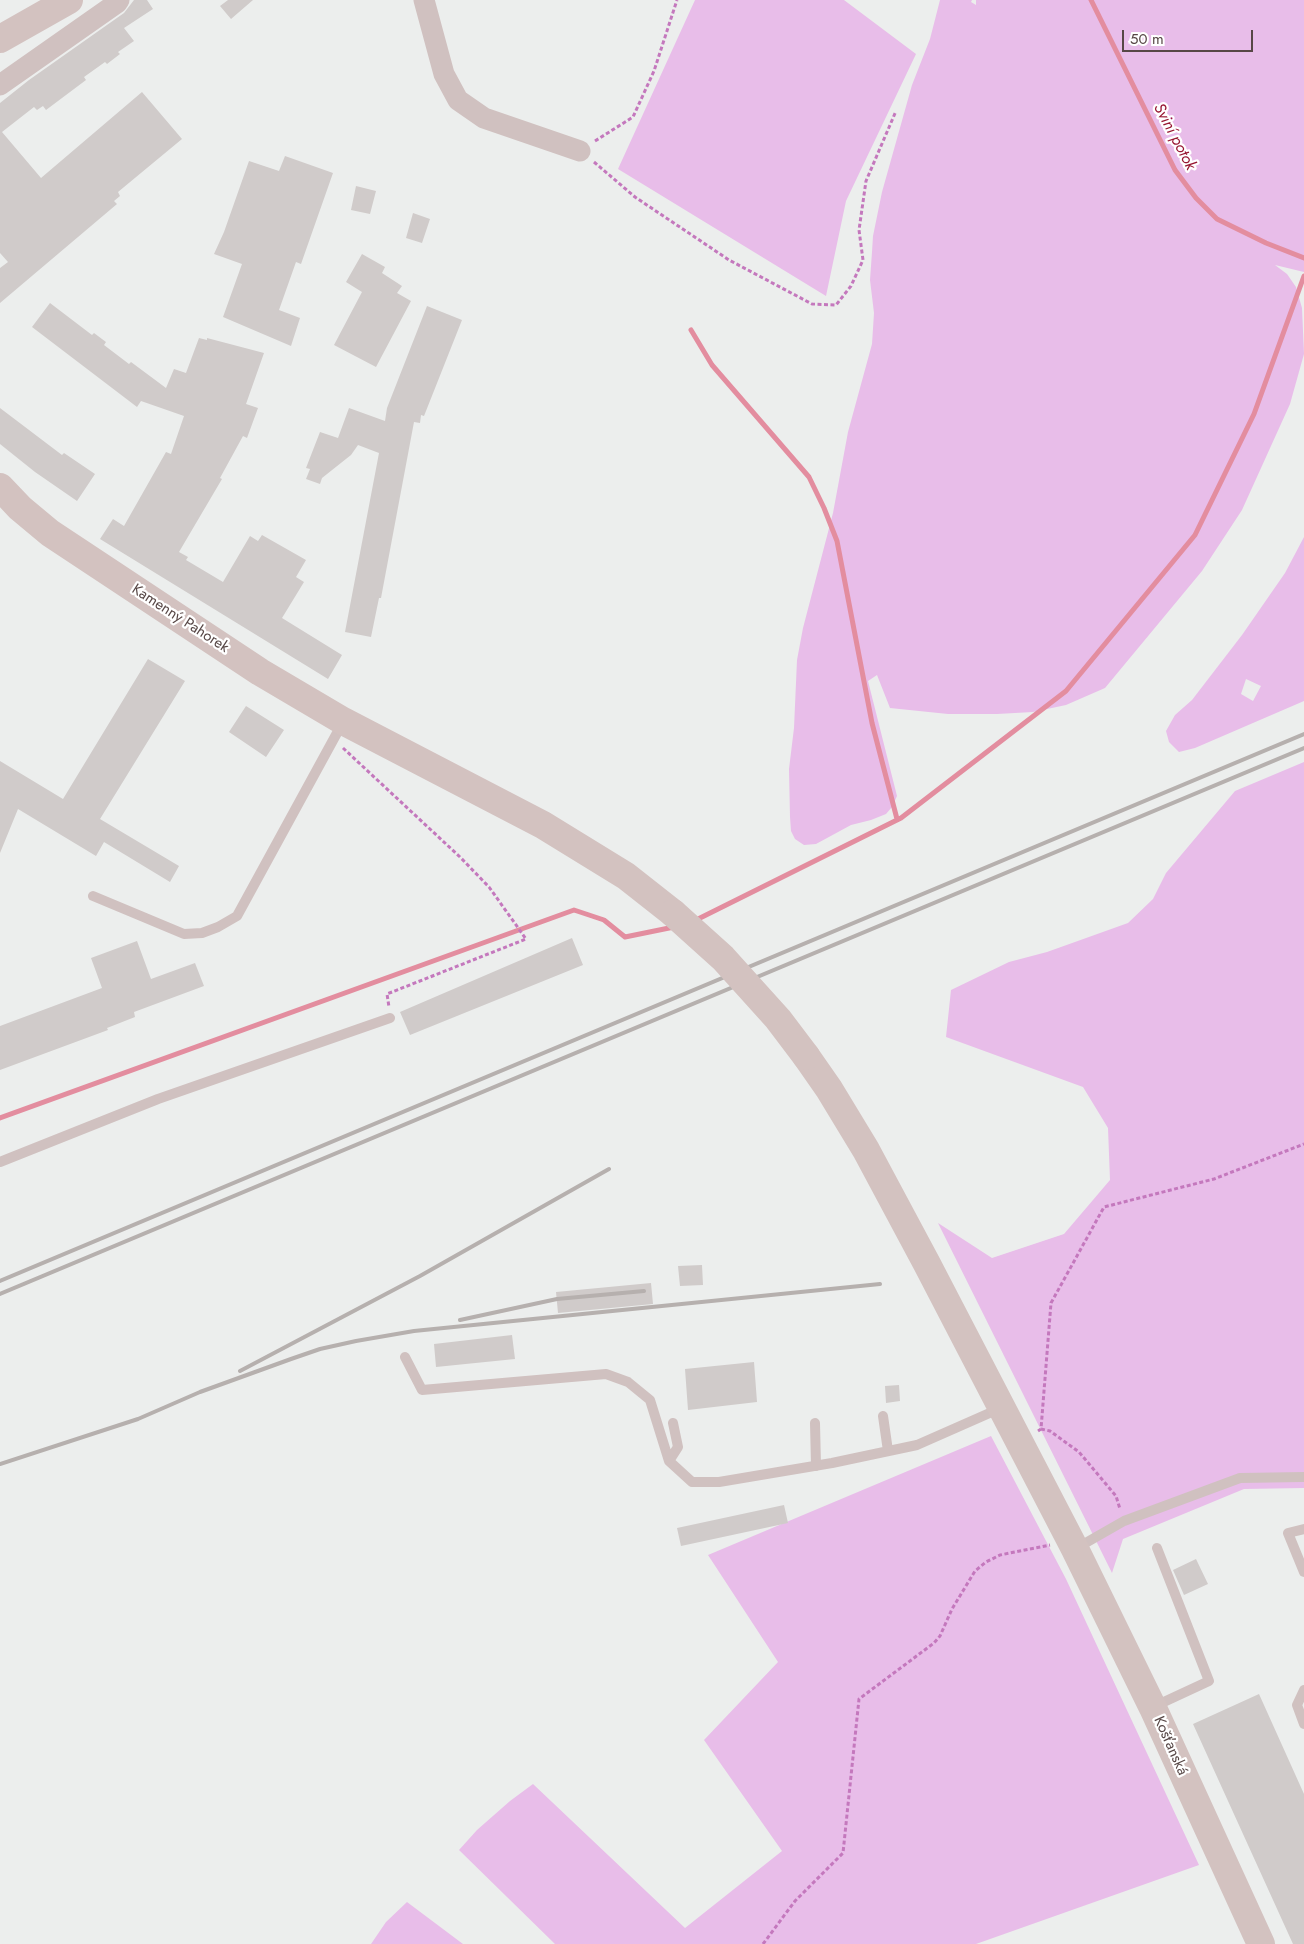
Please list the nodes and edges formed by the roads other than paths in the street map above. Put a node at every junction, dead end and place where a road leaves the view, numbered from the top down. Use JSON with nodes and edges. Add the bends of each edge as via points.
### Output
{"nodes":[{"id":1,"x":69,"y":0,"type":"edge"},
{"id":2,"x":119,"y":0,"type":"edge"},
{"id":3,"x":424,"y":0,"type":"edge"},
{"id":4,"x":0,"y":39,"type":"edge"},
{"id":5,"x":0,"y":85,"type":"edge"},
{"id":6,"x":580,"y":151,"type":"road end"},
{"id":7,"x":0,"y":487,"type":"edge"},
{"id":8,"x":338,"y":730,"type":"junction"},
{"id":9,"x":93,"y":896,"type":"dead end"},
{"id":10,"x":390,"y":1018,"type":"road end"},
{"id":11,"x":806,"y":1056,"type":"joint"},
{"id":12,"x":0,"y":1162,"type":"edge"},
{"id":13,"x":405,"y":1357,"type":"dead end"},
{"id":14,"x":1002,"y":1408,"type":"junction"},
{"id":15,"x":883,"y":1416,"type":"dead end"},
{"id":16,"x":674,"y":1423,"type":"dead end"},
{"id":17,"x":815,"y":1423,"type":"dead end"},
{"id":18,"x":888,"y":1451,"type":"junction"},
{"id":19,"x":669,"y":1461,"type":"junction"},
{"id":20,"x":816,"y":1466,"type":"junction"},
{"id":21,"x":1304,"y":1477,"type":"edge"},
{"id":22,"x":1304,"y":1529,"type":"edge"},
{"id":23,"x":1072,"y":1544,"type":"junction"},
{"id":24,"x":1157,"y":1548,"type":"dead end"},
{"id":25,"x":1304,"y":1572,"type":"edge"},
{"id":26,"x":1304,"y":1690,"type":"edge"},
{"id":27,"x":1301,"y":1705,"type":"edge"},
{"id":28,"x":1152,"y":1708,"type":"junction"},
{"id":29,"x":1304,"y":1724,"type":"edge"},
{"id":30,"x":1261,"y":1944,"type":"edge"}],
"edges":[{"from":1,"to":4,"type":"street"},
{"from":2,"to":5,"type":"street"},
{"from":3,"to":6,"type":"street","via":[[444,74],[458,100],[484,118]]},
{"from":7,"to":8,"type":"street","name":"Kamenný Pahorek","via":[[36,523],[260,672]]},
{"from":8,"to":9,"type":"lane","via":[[237,916],[202,933],[184,934]]},
{"from":8,"to":11,"type":"street","name":"Kamenný Pahorek","bridge":true,"via":[[372,736],[543,825],[626,876],[723,958]]},
{"from":10,"to":12,"type":"lane","via":[[158,1099]]},
{"from":11,"to":14,"type":"street","name":"Košťanská","via":[[866,1150]]},
{"from":13,"to":19,"type":"lane","via":[[422,1390],[606,1374],[628,1382],[650,1400]]},
{"from":14,"to":18,"type":"lane","via":[[917,1445]]},
{"from":14,"to":23,"type":"street","name":"Košťanská","via":[[1030,1436]]},
{"from":15,"to":18,"type":"lane"},
{"from":16,"to":19,"type":"lane","via":[[678,1448]]},
{"from":17,"to":20,"type":"lane"},
{"from":18,"to":20,"type":"lane"},
{"from":19,"to":20,"type":"lane","via":[[692,1482],[719,1482]]},
{"from":21,"to":23,"type":"lane","via":[[1240,1478]]},
{"from":22,"to":25,"type":"lane","via":[[1288,1532]]},
{"from":23,"to":28,"type":"street","name":"Košťanská"},
{"from":24,"to":28,"type":"lane","via":[[1209,1681]]},
{"from":26,"to":27,"type":"lane"},
{"from":27,"to":29,"type":"lane"},
{"from":28,"to":30,"type":"street","name":"Košťanská"}]}
